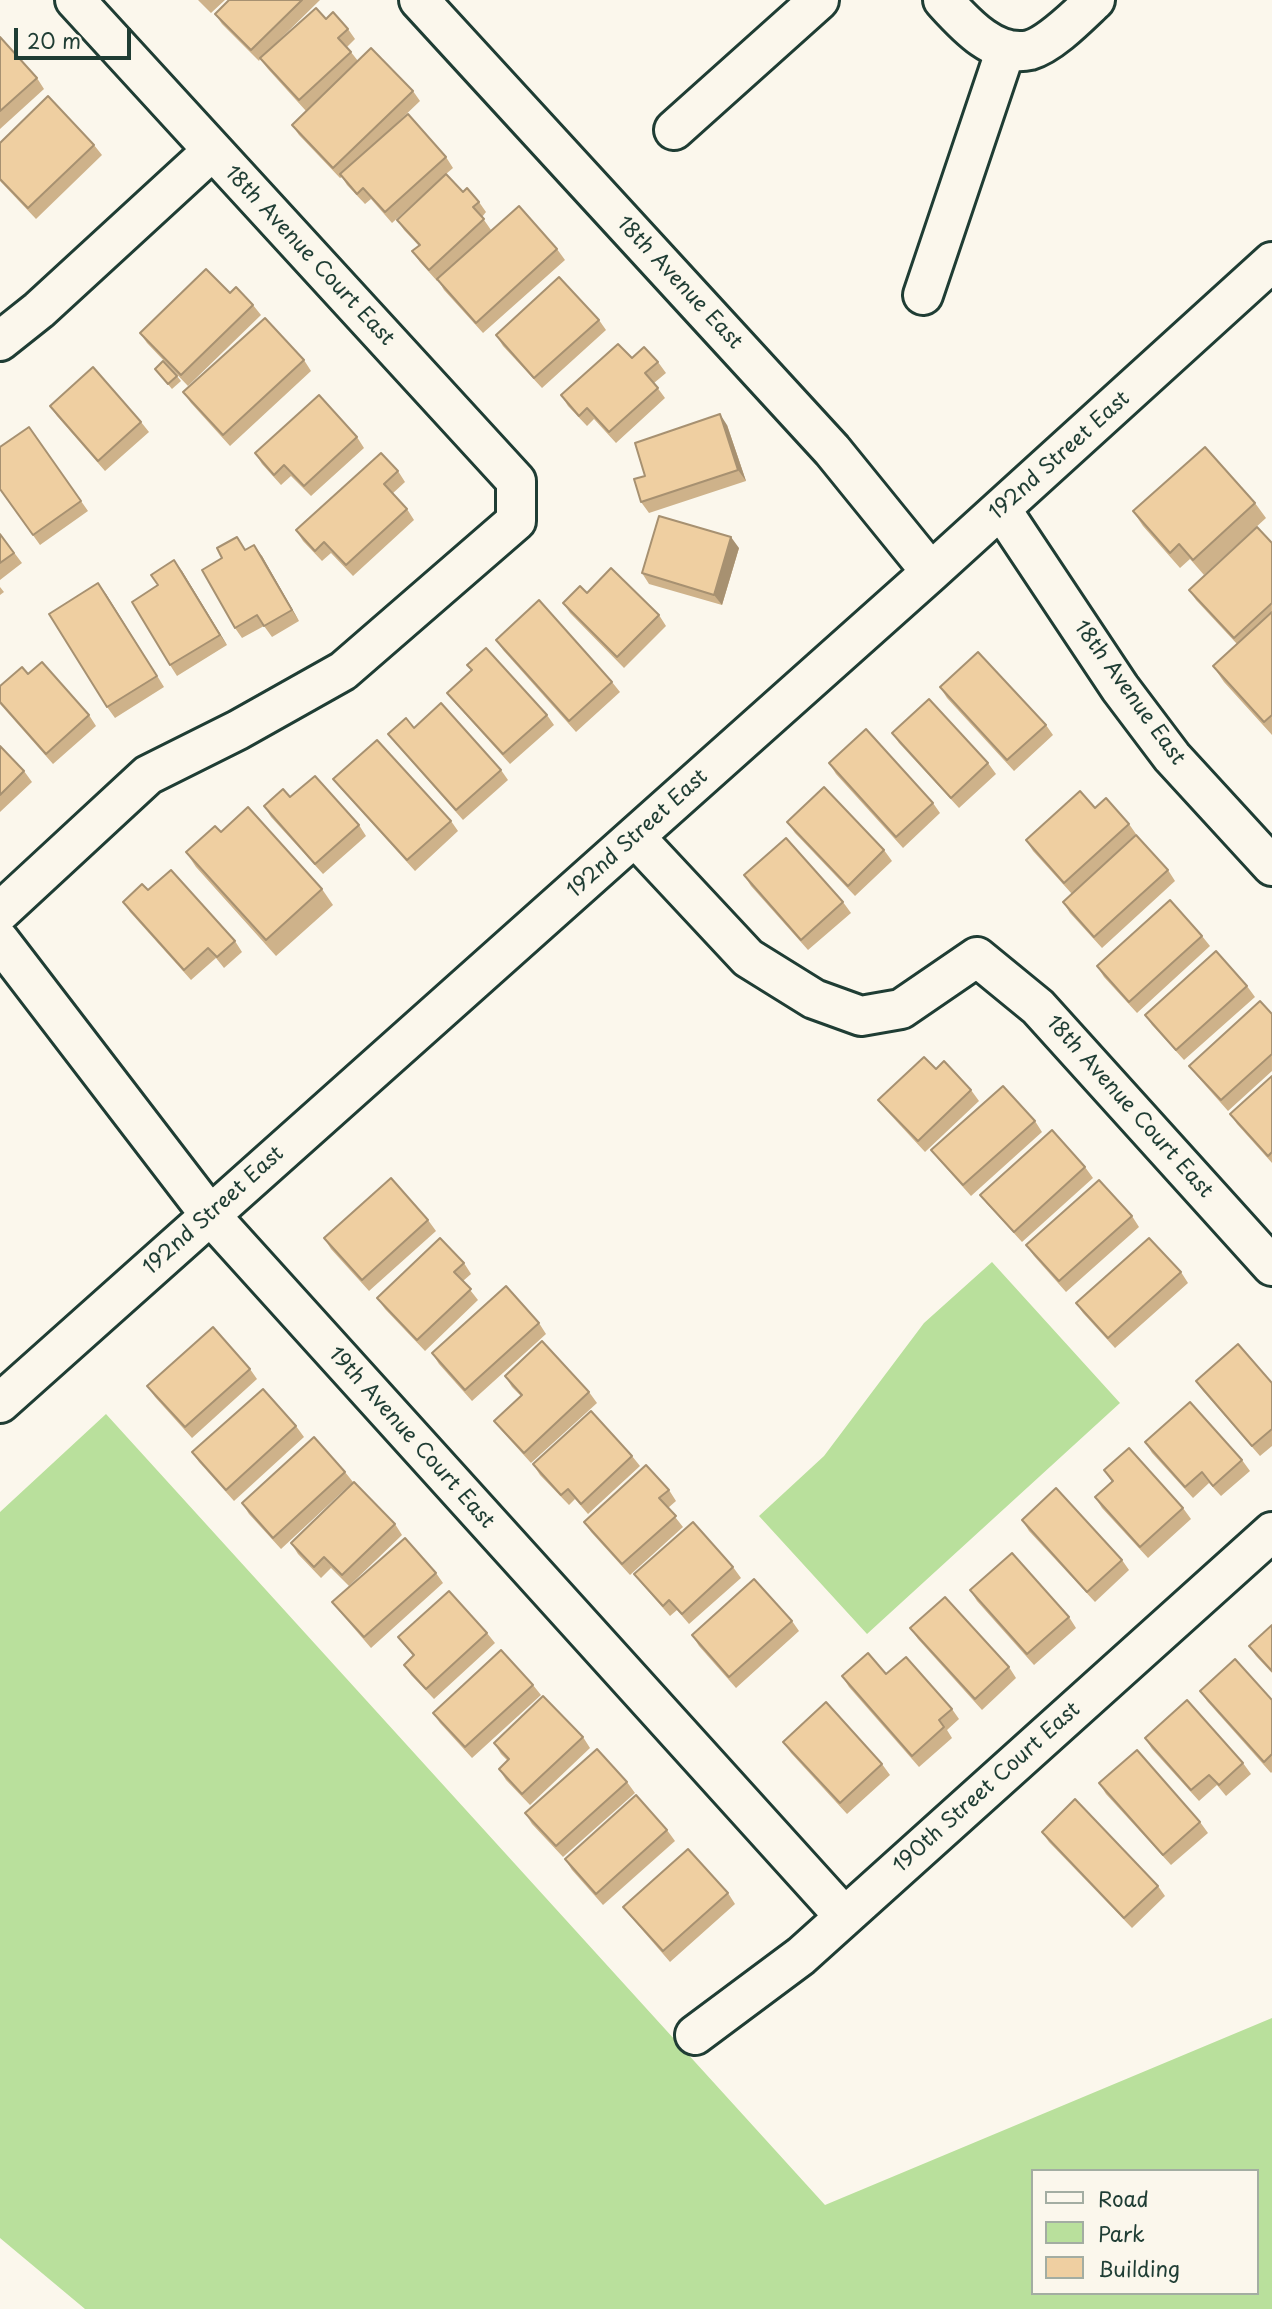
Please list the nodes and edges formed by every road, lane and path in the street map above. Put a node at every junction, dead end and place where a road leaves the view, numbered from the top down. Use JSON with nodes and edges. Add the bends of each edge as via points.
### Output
{"nodes":[{"id":1,"x":75,"y":0,"type":"edge"},
{"id":2,"x":418,"y":0,"type":"edge"},
{"id":3,"x":819,"y":0,"type":"edge"},
{"id":4,"x":943,"y":0,"type":"edge"},
{"id":5,"x":1095,"y":0,"type":"edge"},
{"id":6,"x":1006,"y":49,"type":"junction"},
{"id":7,"x":674,"y":130,"type":"dead end"},
{"id":8,"x":212,"y":151,"type":"junction"},
{"id":9,"x":1272,"y":262,"type":"edge"},
{"id":10,"x":923,"y":295,"type":"dead end"},
{"id":11,"x":0,"y":341,"type":"edge"},
{"id":12,"x":1001,"y":509,"type":"junction"},
{"id":13,"x":931,"y":572,"type":"junction"},
{"id":14,"x":635,"y":837,"type":"junction"},
{"id":15,"x":1272,"y":866,"type":"edge"},
{"id":16,"x":0,"y":912,"type":"edge"},
{"id":17,"x":0,"y":941,"type":"edge"},
{"id":18,"x":210,"y":1215,"type":"junction"},
{"id":19,"x":1272,"y":1266,"type":"edge"},
{"id":20,"x":0,"y":1403,"type":"edge"},
{"id":21,"x":1272,"y":1532,"type":"edge"},
{"id":22,"x":844,"y":1916,"type":"junction"},
{"id":23,"x":695,"y":2035,"type":"dead end"}],
"edges":[{"from":1,"to":8,"type":"street","name":"18th Avenue Court East"},
{"from":2,"to":13,"type":"street","name":"18th Avenue East","via":[[832,450]]},
{"from":3,"to":7,"type":"street"},
{"from":4,"to":6,"type":"street","via":[[966,25]]},
{"from":5,"to":6,"type":"street","via":[[1060,32],[1030,50]]},
{"from":6,"to":10,"type":"street"},
{"from":8,"to":11,"type":"street"},
{"from":8,"to":16,"type":"street","name":"18th Avenue Court East","via":[[516,481],[516,522],[343,671],[148,775]]},
{"from":9,"to":12,"type":"street","name":"192nd Street East"},
{"from":12,"to":13,"type":"street","name":"192nd Street East"},
{"from":12,"to":15,"type":"street","name":"18th Avenue East","via":[[1120,688],[1172,757]]},
{"from":13,"to":14,"type":"street","name":"192nd Street East"},
{"from":14,"to":18,"type":"street","name":"192nd Street East"},
{"from":14,"to":19,"type":"street","name":"18th Avenue Court East","via":[[748,958],[814,999],[862,1016],[901,1009],[977,957],[1038,1007]]},
{"from":17,"to":18,"type":"street","name":"19th Avenue Court East"},
{"from":18,"to":20,"type":"street","name":"192nd Street East"},
{"from":18,"to":22,"type":"street","name":"19th Avenue Court East"},
{"from":21,"to":22,"type":"street","name":"190th Street Court East"},
{"from":22,"to":23,"type":"street","name":"190th Street Court East","via":[[801,1956]]}]}
